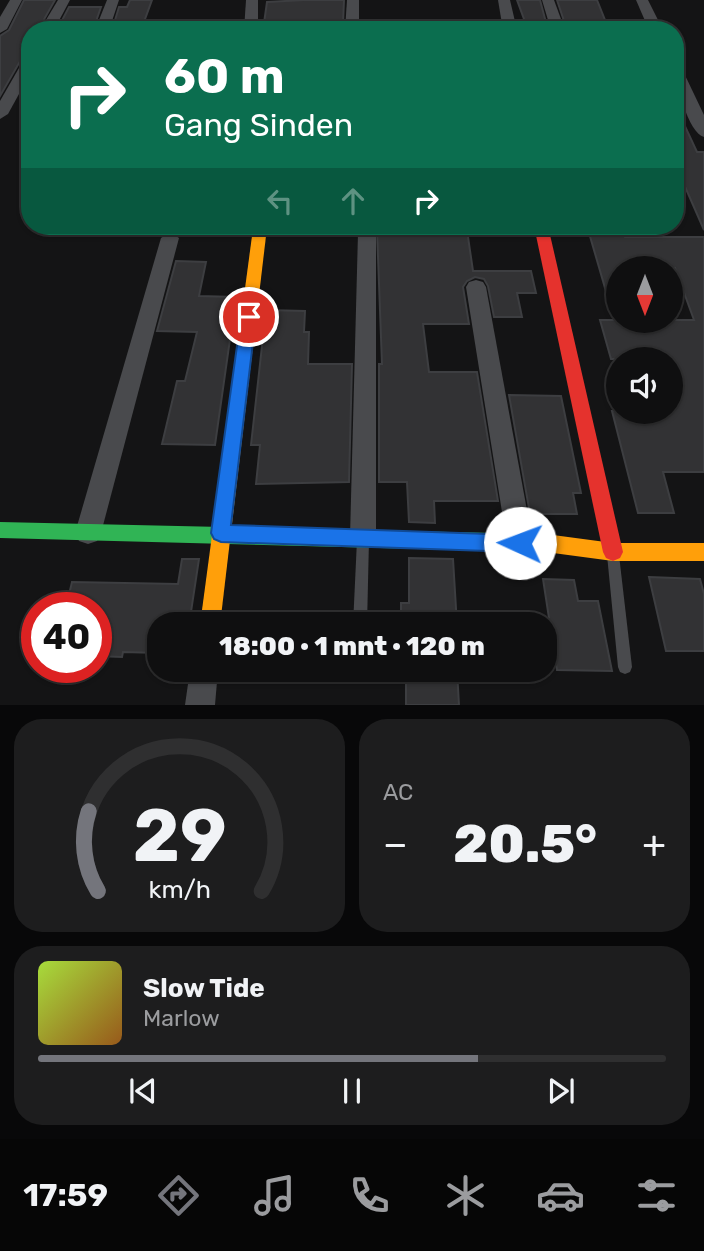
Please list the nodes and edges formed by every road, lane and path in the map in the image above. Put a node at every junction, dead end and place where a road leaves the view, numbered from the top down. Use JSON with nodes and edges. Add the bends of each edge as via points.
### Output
{"nodes":[{"id":1,"x":16,"y":0,"type":"edge"},
{"id":2,"x":64,"y":0,"type":"edge"},
{"id":3,"x":113,"y":0,"type":"edge"},
{"id":4,"x":252,"y":0,"type":"edge"},
{"id":5,"x":353,"y":0,"type":"edge"},
{"id":6,"x":504,"y":0,"type":"edge"},
{"id":7,"x":548,"y":0,"type":"edge"},
{"id":8,"x":642,"y":0,"type":"edge"},
{"id":9,"x":52,"y":21,"type":"edge"},
{"id":10,"x":105,"y":21,"type":"edge"},
{"id":11,"x":251,"y":21,"type":"edge"},
{"id":12,"x":352,"y":21,"type":"edge"},
{"id":13,"x":508,"y":21,"type":"edge"},
{"id":14,"x":555,"y":21,"type":"edge"},
{"id":15,"x":652,"y":21,"type":"edge"},
{"id":16,"x":0,"y":29,"type":"edge"},
{"id":17,"x":21,"y":77,"type":"edge"},
{"id":18,"x":684,"y":88,"type":"edge"},
{"id":19,"x":0,"y":114,"type":"edge"},
{"id":20,"x":704,"y":132,"type":"edge"},
{"id":21,"x":368,"y":235,"type":"edge"},
{"id":22,"x":543,"y":235,"type":"edge"},
{"id":23,"x":259,"y":236,"type":"dead end"},
{"id":24,"x":170,"y":237,"type":"dead end"},
{"id":25,"x":476,"y":287,"type":"dead end"},
{"id":26,"x":0,"y":530,"type":"edge"},
{"id":27,"x":88,"y":533,"type":"junction"},
{"id":28,"x":221,"y":533,"type":"junction"},
{"id":29,"x":363,"y":537,"type":"junction"},
{"id":30,"x":520,"y":543,"type":"junction"},
{"id":31,"x":613,"y":552,"type":"junction"},
{"id":32,"x":704,"y":552,"type":"edge"},
{"id":33,"x":212,"y":612,"type":"edge"},
{"id":34,"x":360,"y":612,"type":"edge"},
{"id":35,"x":625,"y":667,"type":"dead end"},
{"id":36,"x":203,"y":682,"type":"edge"},
{"id":37,"x":200,"y":705,"type":"edge"}],
"edges":[{"from":1,"to":16,"type":"street"},
{"from":2,"to":9,"type":"street"},
{"from":3,"to":10,"type":"street"},
{"from":4,"to":11,"type":"street"},
{"from":5,"to":12,"type":"street"},
{"from":6,"to":13,"type":"street"},
{"from":7,"to":14,"type":"street"},
{"from":8,"to":15,"type":"street"},
{"from":17,"to":19,"type":"street"},
{"from":18,"to":20,"type":"street"},
{"from":21,"to":29,"type":"street"},
{"from":22,"to":31,"type":"street"},
{"from":23,"to":28,"type":"street"},
{"from":24,"to":27,"type":"street"},
{"from":25,"to":30,"type":"street"},
{"from":26,"to":27,"type":"street"},
{"from":27,"to":28,"type":"street"},
{"from":28,"to":29,"type":"street"},
{"from":28,"to":33,"type":"street"},
{"from":29,"to":30,"type":"street"},
{"from":29,"to":34,"type":"lane"},
{"from":30,"to":31,"type":"street"},
{"from":31,"to":32,"type":"street"},
{"from":31,"to":35,"type":"lane"},
{"from":36,"to":37,"type":"street"}]}
